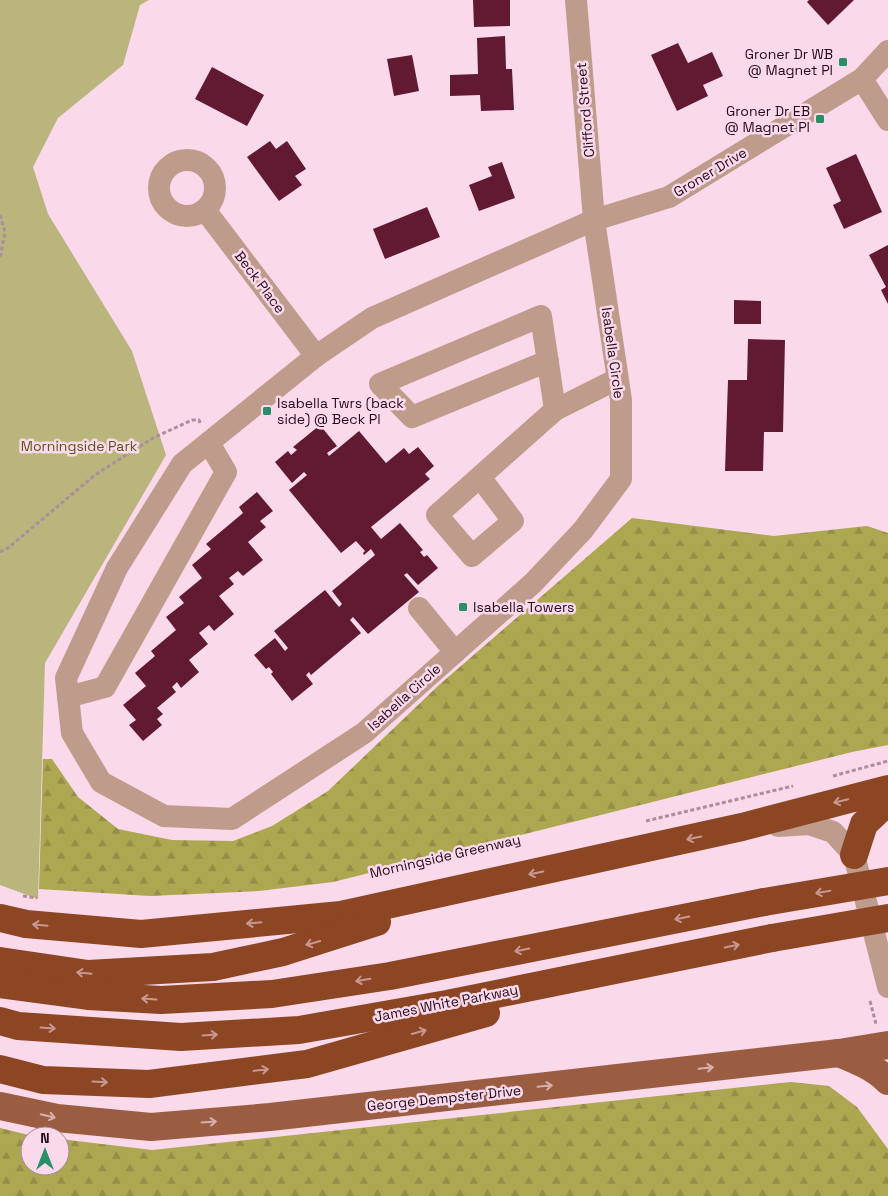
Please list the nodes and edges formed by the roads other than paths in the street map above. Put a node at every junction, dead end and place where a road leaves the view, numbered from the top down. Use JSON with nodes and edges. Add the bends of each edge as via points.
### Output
{"nodes":[{"id":1,"x":576,"y":0,"type":"edge"},
{"id":2,"x":888,"y":51,"type":"edge"},
{"id":3,"x":862,"y":79,"type":"junction"},
{"id":4,"x":888,"y":120,"type":"edge"},
{"id":5,"x":205,"y":210,"type":"dead end"},
{"id":6,"x":594,"y":220,"type":"junction"},
{"id":7,"x":316,"y":356,"type":"junction"},
{"id":8,"x":548,"y":362,"type":"junction"},
{"id":9,"x":617,"y":379,"type":"junction"},
{"id":10,"x":555,"y":410,"type":"junction"},
{"id":11,"x":209,"y":443,"type":"junction"},
{"id":12,"x":480,"y":478,"type":"dead end"},
{"id":13,"x":419,"y":608,"type":"dead end"},
{"id":14,"x":455,"y":652,"type":"junction"},
{"id":15,"x":68,"y":697,"type":"junction"},
{"id":16,"x":888,"y":789,"type":"edge"},
{"id":17,"x":888,"y":801,"type":"edge"},
{"id":18,"x":742,"y":827,"type":"junction"},
{"id":19,"x":854,"y":854,"type":"junction"},
{"id":20,"x":509,"y":878,"type":"junction"},
{"id":21,"x":888,"y":881,"type":"edge"},
{"id":22,"x":0,"y":918,"type":"edge"},
{"id":23,"x":888,"y":918,"type":"edge"},
{"id":24,"x":702,"y":951,"type":"junction"},
{"id":25,"x":0,"y":961,"type":"edge"},
{"id":26,"x":0,"y":984,"type":"edge"},
{"id":27,"x":878,"y":992,"type":"edge"},
{"id":28,"x":0,"y":1021,"type":"edge"},
{"id":29,"x":885,"y":1046,"type":"edge"},
{"id":30,"x":839,"y":1053,"type":"junction"},
{"id":31,"x":0,"y":1069,"type":"edge"},
{"id":32,"x":888,"y":1081,"type":"edge"},
{"id":33,"x":0,"y":1106,"type":"edge"}],
"edges":[{"from":1,"to":6,"type":"street","name":"Clifford Street"},
{"from":2,"to":3,"type":"street","name":"Groner Drive"},
{"from":3,"to":4,"type":"street"},
{"from":3,"to":6,"type":"street","name":"Groner Drive","via":[[669,197]]},
{"from":5,"to":7,"type":"street","name":"Beck Place"},
{"from":6,"to":7,"type":"street","name":"Isabella Circle","via":[[372,318]]},
{"from":6,"to":9,"type":"street","name":"Isabella Circle"},
{"from":7,"to":11,"type":"street","name":"Isabella Circle"},
{"from":8,"to":8,"type":"street","via":[[541,316],[380,384],[412,417]]},
{"from":8,"to":10,"type":"street"},
{"from":9,"to":10,"type":"street"},
{"from":9,"to":14,"type":"street","name":"Isabella Circle","via":[[621,400],[621,479],[583,530],[533,583]]},
{"from":10,"to":12,"type":"street"},
{"from":11,"to":15,"type":"street","name":"Isabella Circle","via":[[182,464],[118,568],[66,678]]},
{"from":11,"to":15,"type":"street","via":[[226,472],[105,687]]},
{"from":13,"to":14,"type":"street"},
{"from":14,"to":15,"type":"street","name":"Isabella Circle","via":[[364,733],[232,819],[164,816],[101,782],[72,733]]},
{"from":16,"to":18,"type":"highway","one_way":true},
{"from":17,"to":19,"type":"highway","via":[[864,824]]},
{"from":18,"to":19,"type":"street","via":[[809,824],[833,832]]},
{"from":18,"to":20,"type":"highway","one_way":true},
{"from":19,"to":27,"type":"street"},
{"from":20,"to":22,"type":"highway","one_way":true,"via":[[341,915],[141,934],[26,924]]},
{"from":20,"to":25,"type":"highway","one_way":true,"via":[[283,952],[213,967],[88,974]]},
{"from":21,"to":26,"type":"highway","one_way":true,"bridge":true,"via":[[764,902],[390,976],[272,994],[161,1000],[88,996]]},
{"from":24,"to":23,"type":"highway","name":"James White Parkway","one_way":true,"bridge":true},
{"from":28,"to":24,"type":"highway","name":"James White Parkway","one_way":true,"via":[[18,1026],[181,1038],[299,1030],[447,1004]]},
{"from":31,"to":24,"type":"highway","one_way":true,"via":[[43,1080],[149,1084],[307,1064]]},
{"from":29,"to":30,"type":"main road","name":"George Dempster Drive"},
{"from":30,"to":32,"type":"main road","via":[[866,1065]]},
{"from":33,"to":30,"type":"main road","name":"George Dempster Drive","one_way":true,"via":[[57,1118],[151,1127],[270,1117]]}]}
